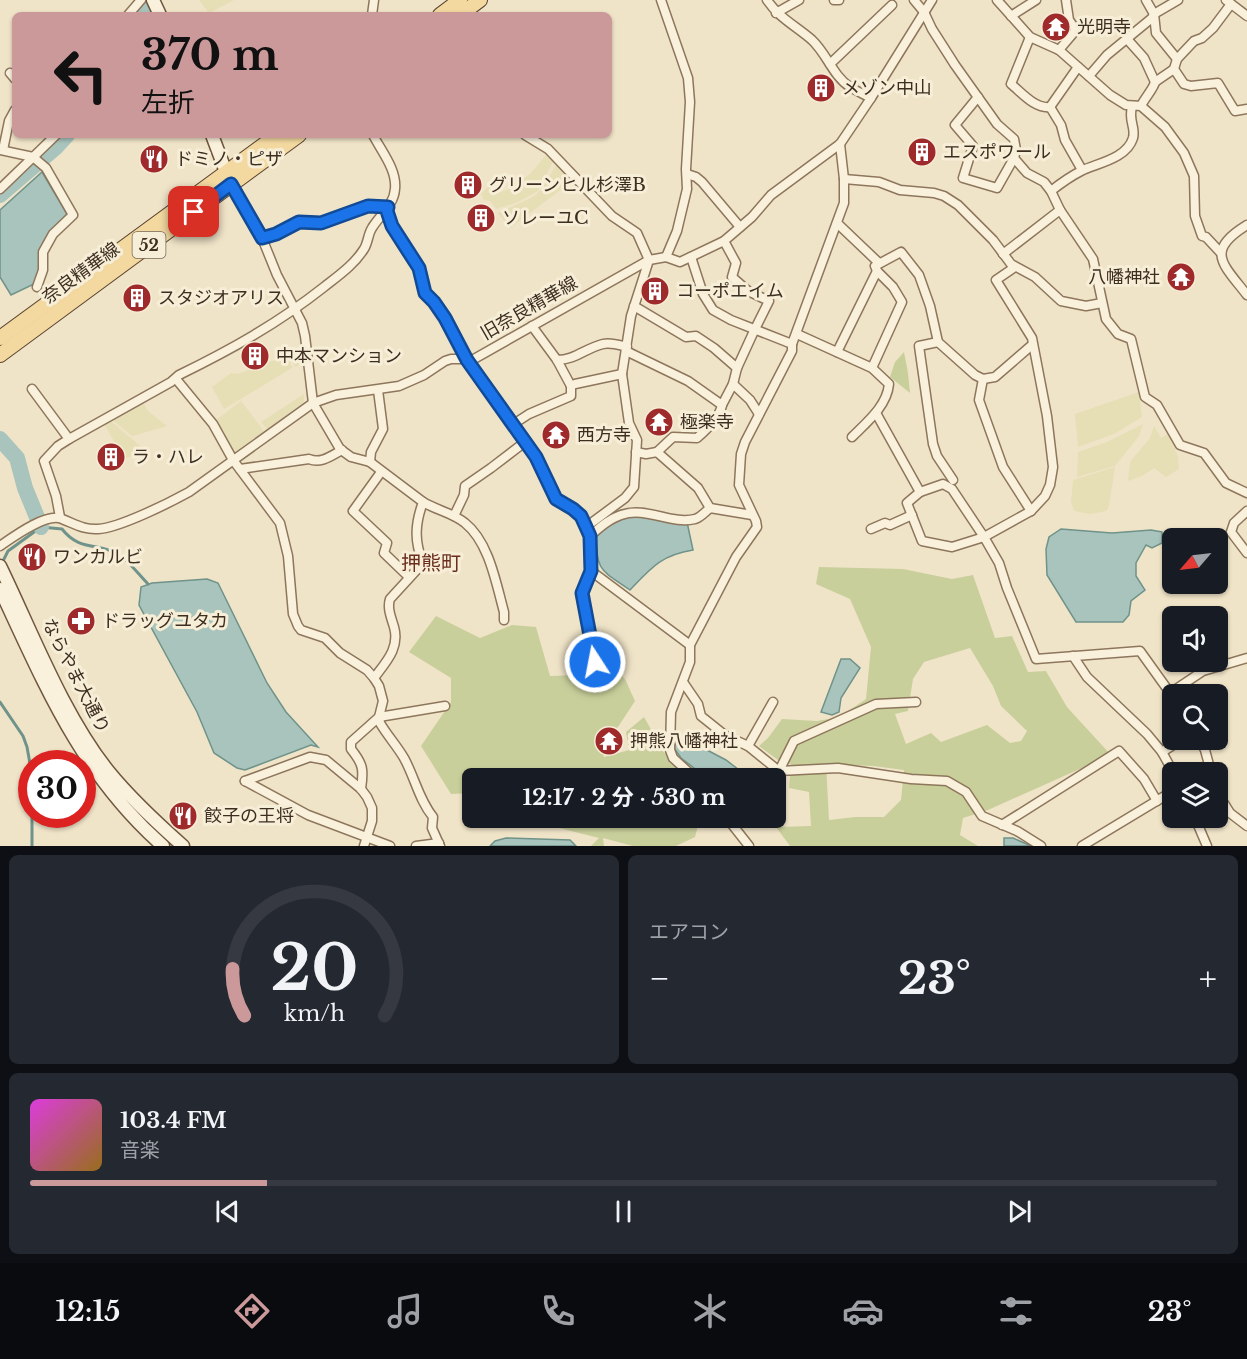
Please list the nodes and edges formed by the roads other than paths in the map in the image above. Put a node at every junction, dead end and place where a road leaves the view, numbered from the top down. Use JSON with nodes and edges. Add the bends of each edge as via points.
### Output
{"nodes":[{"id":1,"x":141,"y":0,"type":"edge"},
{"id":2,"x":460,"y":0,"type":"edge"},
{"id":3,"x":480,"y":0,"type":"edge"},
{"id":4,"x":661,"y":0,"type":"edge"},
{"id":5,"x":767,"y":0,"type":"edge"},
{"id":6,"x":799,"y":0,"type":"edge"},
{"id":7,"x":914,"y":0,"type":"edge"},
{"id":8,"x":932,"y":0,"type":"edge"},
{"id":9,"x":997,"y":0,"type":"edge"},
{"id":10,"x":1066,"y":0,"type":"edge"},
{"id":11,"x":1146,"y":0,"type":"edge"},
{"id":12,"x":1178,"y":0,"type":"edge"},
{"id":13,"x":1031,"y":1,"type":"edge"},
{"id":14,"x":1228,"y":2,"type":"edge"},
{"id":15,"x":892,"y":5,"type":"dead end"},
{"id":16,"x":131,"y":12,"type":"edge"},
{"id":17,"x":444,"y":12,"type":"edge"},
{"id":18,"x":464,"y":12,"type":"edge"},
{"id":19,"x":924,"y":12,"type":"junction"},
{"id":20,"x":776,"y":13,"type":"junction"},
{"id":21,"x":1154,"y":14,"type":"junction"},
{"id":22,"x":1247,"y":15,"type":"edge"},
{"id":23,"x":1011,"y":16,"type":"junction"},
{"id":24,"x":1030,"y":37,"type":"junction"},
{"id":25,"x":1127,"y":39,"type":"junction"},
{"id":26,"x":1059,"y":50,"type":"junction"},
{"id":27,"x":1177,"y":59,"type":"junction"},
{"id":28,"x":830,"y":64,"type":"junction"},
{"id":29,"x":1078,"y":67,"type":"junction"},
{"id":30,"x":1174,"y":69,"type":"junction"},
{"id":31,"x":1089,"y":76,"type":"junction"},
{"id":32,"x":1155,"y":82,"type":"junction"},
{"id":33,"x":978,"y":97,"type":"junction"},
{"id":34,"x":871,"y":98,"type":"junction"},
{"id":35,"x":1136,"y":106,"type":"junction"},
{"id":36,"x":1050,"y":107,"type":"junction"},
{"id":37,"x":1247,"y":109,"type":"edge"},
{"id":38,"x":12,"y":116,"type":"edge"},
{"id":39,"x":53,"y":138,"type":"edge"},
{"id":40,"x":213,"y":138,"type":"edge"},
{"id":41,"x":274,"y":138,"type":"edge"},
{"id":42,"x":294,"y":138,"type":"edge"},
{"id":43,"x":375,"y":138,"type":"edge"},
{"id":44,"x":530,"y":138,"type":"edge"},
{"id":45,"x":840,"y":144,"type":"junction"},
{"id":46,"x":2,"y":150,"type":"edge"},
{"id":47,"x":33,"y":157,"type":"junction"},
{"id":48,"x":1014,"y":158,"type":"junction"},
{"id":49,"x":1082,"y":170,"type":"junction"},
{"id":50,"x":687,"y":174,"type":"junction"},
{"id":51,"x":229,"y":178,"type":"junction"},
{"id":52,"x":844,"y":179,"type":"junction"},
{"id":53,"x":0,"y":189,"type":"edge"},
{"id":54,"x":1051,"y":191,"type":"junction"},
{"id":55,"x":387,"y":209,"type":"junction"},
{"id":56,"x":1060,"y":210,"type":"junction"},
{"id":57,"x":837,"y":223,"type":"junction"},
{"id":58,"x":1247,"y":225,"type":"edge"},
{"id":59,"x":740,"y":227,"type":"junction"},
{"id":60,"x":262,"y":238,"type":"junction"},
{"id":61,"x":724,"y":241,"type":"junction"},
{"id":62,"x":1220,"y":252,"type":"junction"},
{"id":63,"x":1003,"y":254,"type":"junction"},
{"id":64,"x":666,"y":257,"type":"junction"},
{"id":65,"x":691,"y":257,"type":"junction"},
{"id":66,"x":649,"y":260,"type":"junction"},
{"id":67,"x":878,"y":267,"type":"junction"},
{"id":68,"x":1015,"y":267,"type":"junction"},
{"id":69,"x":37,"y":287,"type":"dead end"},
{"id":70,"x":1247,"y":295,"type":"edge"},
{"id":71,"x":1102,"y":303,"type":"junction"},
{"id":72,"x":634,"y":306,"type":"junction"},
{"id":73,"x":296,"y":310,"type":"junction"},
{"id":74,"x":532,"y":326,"type":"junction"},
{"id":75,"x":756,"y":329,"type":"junction"},
{"id":76,"x":797,"y":334,"type":"junction"},
{"id":77,"x":0,"y":338,"type":"edge"},
{"id":78,"x":938,"y":342,"type":"junction"},
{"id":79,"x":792,"y":344,"type":"junction"},
{"id":80,"x":1032,"y":345,"type":"junction"},
{"id":81,"x":626,"y":349,"type":"junction"},
{"id":82,"x":837,"y":352,"type":"junction"},
{"id":83,"x":0,"y":355,"type":"edge"},
{"id":84,"x":467,"y":360,"type":"junction"},
{"id":85,"x":557,"y":360,"type":"junction"},
{"id":86,"x":737,"y":368,"type":"junction"},
{"id":87,"x":872,"y":368,"type":"junction"},
{"id":88,"x":622,"y":374,"type":"junction"},
{"id":89,"x":176,"y":379,"type":"junction"},
{"id":90,"x":983,"y":380,"type":"junction"},
{"id":91,"x":733,"y":384,"type":"junction"},
{"id":92,"x":571,"y":386,"type":"junction"},
{"id":93,"x":32,"y":389,"type":"dead end"},
{"id":94,"x":378,"y":390,"type":"junction"},
{"id":95,"x":313,"y":403,"type":"junction"},
{"id":96,"x":722,"y":405,"type":"junction"},
{"id":97,"x":876,"y":413,"type":"junction"},
{"id":98,"x":759,"y":414,"type":"junction"},
{"id":99,"x":512,"y":425,"type":"junction"},
{"id":100,"x":852,"y":436,"type":"dead end"},
{"id":101,"x":69,"y":439,"type":"junction"},
{"id":102,"x":525,"y":442,"type":"junction"},
{"id":103,"x":342,"y":450,"type":"junction"},
{"id":104,"x":636,"y":452,"type":"junction"},
{"id":105,"x":657,"y":452,"type":"junction"},
{"id":106,"x":233,"y":460,"type":"junction"},
{"id":107,"x":370,"y":462,"type":"junction"},
{"id":108,"x":240,"y":469,"type":"junction"},
{"id":109,"x":381,"y":472,"type":"junction"},
{"id":110,"x":953,"y":480,"type":"dead end"},
{"id":111,"x":920,"y":492,"type":"junction"},
{"id":112,"x":1247,"y":494,"type":"edge"},
{"id":113,"x":423,"y":502,"type":"junction"},
{"id":114,"x":710,"y":508,"type":"junction"},
{"id":115,"x":1031,"y":511,"type":"junction"},
{"id":116,"x":1247,"y":511,"type":"edge"},
{"id":117,"x":752,"y":515,"type":"junction"},
{"id":118,"x":912,"y":515,"type":"junction"},
{"id":119,"x":454,"y":516,"type":"junction"},
{"id":120,"x":60,"y":517,"type":"junction"},
{"id":121,"x":871,"y":529,"type":"dead end"},
{"id":122,"x":588,"y":532,"type":"junction"},
{"id":123,"x":984,"y":537,"type":"junction"},
{"id":124,"x":0,"y":546,"type":"edge"},
{"id":125,"x":1247,"y":553,"type":"edge"},
{"id":126,"x":0,"y":566,"type":"edge"},
{"id":127,"x":591,"y":571,"type":"junction"},
{"id":128,"x":410,"y":577,"type":"junction"},
{"id":129,"x":0,"y":590,"type":"edge"},
{"id":130,"x":504,"y":620,"type":"dead end"},
{"id":131,"x":690,"y":645,"type":"junction"},
{"id":132,"x":1073,"y":656,"type":"junction"},
{"id":133,"x":1247,"y":658,"type":"edge"},
{"id":134,"x":595,"y":662,"type":"dead end"},
{"id":135,"x":374,"y":678,"type":"junction"},
{"id":136,"x":682,"y":682,"type":"junction"},
{"id":137,"x":1164,"y":684,"type":"edge"},
{"id":138,"x":1186,"y":684,"type":"edge"},
{"id":139,"x":773,"y":702,"type":"dead end"},
{"id":140,"x":916,"y":702,"type":"dead end"},
{"id":141,"x":445,"y":706,"type":"dead end"},
{"id":142,"x":379,"y":717,"type":"junction"},
{"id":143,"x":748,"y":746,"type":"junction"},
{"id":144,"x":1165,"y":750,"type":"edge"},
{"id":145,"x":1162,"y":752,"type":"junction"},
{"id":146,"x":1168,"y":762,"type":"edge"},
{"id":147,"x":684,"y":768,"type":"edge"},
{"id":148,"x":775,"y":768,"type":"edge"},
{"id":149,"x":780,"y":768,"type":"edge"},
{"id":150,"x":786,"y":771,"type":"edge"},
{"id":151,"x":361,"y":789,"type":"junction"},
{"id":152,"x":1162,"y":798,"type":"edge"},
{"id":153,"x":1157,"y":801,"type":"junction"},
{"id":154,"x":1228,"y":810,"type":"edge"},
{"id":155,"x":1002,"y":825,"type":"junction"},
{"id":156,"x":1247,"y":826,"type":"edge"},
{"id":157,"x":735,"y":828,"type":"edge"},
{"id":158,"x":1200,"y":828,"type":"edge"},
{"id":159,"x":365,"y":842,"type":"edge"},
{"id":160,"x":440,"y":845,"type":"edge"},
{"id":161,"x":163,"y":846,"type":"edge"},
{"id":162,"x":183,"y":846,"type":"edge"},
{"id":163,"x":390,"y":846,"type":"edge"},
{"id":164,"x":416,"y":846,"type":"edge"},
{"id":165,"x":749,"y":846,"type":"edge"},
{"id":166,"x":1041,"y":846,"type":"edge"},
{"id":167,"x":1082,"y":846,"type":"edge"},
{"id":168,"x":1208,"y":846,"type":"edge"}],
"edges":[{"from":1,"to":16,"type":"street"},
{"from":2,"to":17,"type":"main road"},
{"from":3,"to":18,"type":"main road"},
{"from":4,"to":50,"type":"street","via":[[688,78]]},
{"from":5,"to":20,"type":"street"},
{"from":6,"to":20,"type":"street"},
{"from":7,"to":19,"type":"street"},
{"from":8,"to":19,"type":"street","name":"旧奈良精華線"},
{"from":9,"to":23,"type":"street"},
{"from":10,"to":26,"type":"street","via":[[1069,20],[1076,30]]},
{"from":11,"to":21,"type":"street"},
{"from":12,"to":21,"type":"street"},
{"from":13,"to":23,"type":"street"},
{"from":14,"to":22,"type":"street"},
{"from":14,"to":27,"type":"street","via":[[1213,28]]},
{"from":15,"to":28,"type":"street"},
{"from":19,"to":33,"type":"street"},
{"from":19,"to":34,"type":"street","name":"旧奈良精華線"},
{"from":20,"to":28,"type":"street","via":[[811,40]]},
{"from":21,"to":25,"type":"street"},
{"from":21,"to":27,"type":"street","via":[[1156,33]]},
{"from":23,"to":24,"type":"street"},
{"from":24,"to":26,"type":"street"},
{"from":24,"to":36,"type":"street","via":[[1011,84],[1039,105]]},
{"from":25,"to":31,"type":"street","via":[[1107,54]]},
{"from":25,"to":32,"type":"street","via":[[1144,58]]},
{"from":26,"to":29,"type":"street"},
{"from":27,"to":30,"type":"street"},
{"from":28,"to":34,"type":"street","via":[[849,87]]},
{"from":29,"to":31,"type":"street"},
{"from":29,"to":36,"type":"street"},
{"from":30,"to":32,"type":"street"},
{"from":30,"to":37,"type":"street","via":[[1184,84],[1218,83],[1235,111]]},
{"from":31,"to":35,"type":"street","via":[[1110,95]]},
{"from":32,"to":35,"type":"street"},
{"from":33,"to":48,"type":"street","via":[[997,124],[1014,138]]},
{"from":33,"to":48,"type":"street","via":[[955,125],[973,146],[963,178],[997,188]]},
{"from":34,"to":45,"type":"street","name":"旧奈良精華線"},
{"from":35,"to":49,"type":"street","via":[[1129,117],[1134,132],[1132,141],[1113,159]]},
{"from":35,"to":62,"type":"street","via":[[1165,127],[1184,153],[1194,176],[1196,216],[1202,236]]},
{"from":36,"to":49,"type":"street"},
{"from":38,"to":46,"type":"street"},
{"from":39,"to":47,"type":"street"},
{"from":40,"to":51,"type":"street"},
{"from":41,"to":51,"type":"main road","name":"奈良精華線","number":"52"},
{"from":42,"to":51,"type":"main road","name":"奈良精華線","number":"52"},
{"from":43,"to":55,"type":"street","via":[[395,178],[395,193]]},
{"from":44,"to":66,"type":"street","via":[[548,149],[612,216],[637,233]]},
{"from":45,"to":52,"type":"street"},
{"from":45,"to":59,"type":"street","name":"旧奈良精華線","via":[[771,195]]},
{"from":46,"to":47,"type":"street"},
{"from":47,"to":53,"type":"street"},
{"from":47,"to":69,"type":"street","via":[[46,168],[73,215],[53,234],[43,252],[43,270]]},
{"from":48,"to":54,"type":"street"},
{"from":49,"to":54,"type":"street"},
{"from":50,"to":59,"type":"street","via":[[702,182]]},
{"from":50,"to":64,"type":"street","via":[[677,231]]},
{"from":51,"to":60,"type":"street"},
{"from":51,"to":77,"type":"main road","name":"奈良精華線","number":"52"},
{"from":51,"to":83,"type":"main road","name":"奈良精華線","number":"52"},
{"from":52,"to":57,"type":"street","via":[[844,204]]},
{"from":52,"to":63,"type":"street","via":[[944,196]]},
{"from":54,"to":56,"type":"street"},
{"from":55,"to":60,"type":"street","via":[[368,206],[321,223],[299,222]]},
{"from":55,"to":73,"type":"street","via":[[370,230],[364,248],[352,264]]},
{"from":55,"to":84,"type":"street","via":[[392,226],[419,268],[425,293],[445,318]]},
{"from":56,"to":63,"type":"street"},
{"from":56,"to":71,"type":"street","via":[[1092,259]]},
{"from":57,"to":67,"type":"street"},
{"from":57,"to":76,"type":"street"},
{"from":58,"to":62,"type":"street","via":[[1229,237]]},
{"from":59,"to":61,"type":"street","name":"旧奈良精華線"},
{"from":60,"to":73,"type":"street"},
{"from":61,"to":65,"type":"street","name":"旧奈良精華線"},
{"from":61,"to":75,"type":"street","via":[[736,263],[732,277],[769,301]]},
{"from":62,"to":70,"type":"street"},
{"from":63,"to":68,"type":"street"},
{"from":64,"to":65,"type":"street","name":"旧奈良精華線","via":[[681,262]]},
{"from":64,"to":66,"type":"street","name":"旧奈良精華線"},
{"from":65,"to":75,"type":"street","via":[[703,294],[713,309]]},
{"from":66,"to":72,"type":"street"},
{"from":66,"to":74,"type":"street","name":"旧奈良精華線"},
{"from":67,"to":78,"type":"street","via":[[901,252],[905,256],[919,275]]},
{"from":67,"to":82,"type":"street"},
{"from":67,"to":87,"type":"street","via":[[902,302]]},
{"from":68,"to":71,"type":"street","via":[[1035,277],[1061,301],[1086,306]]},
{"from":68,"to":80,"type":"street","via":[[996,280],[1032,338]]},
{"from":71,"to":112,"type":"street","via":[[1106,319],[1118,334],[1131,339],[1145,397],[1157,405],[1180,444],[1204,453],[1226,483]]},
{"from":72,"to":81,"type":"street"},
{"from":72,"to":86,"type":"street","via":[[686,337],[696,336]]},
{"from":73,"to":89,"type":"street"},
{"from":73,"to":95,"type":"street","via":[[305,336]]},
{"from":74,"to":84,"type":"street","name":"旧奈良精華線"},
{"from":74,"to":85,"type":"street"},
{"from":75,"to":79,"type":"street"},
{"from":75,"to":86,"type":"street"},
{"from":76,"to":79,"type":"street"},
{"from":76,"to":82,"type":"street"},
{"from":78,"to":90,"type":"street"},
{"from":78,"to":110,"type":"street","via":[[920,346],[933,444]]},
{"from":79,"to":98,"type":"street"},
{"from":80,"to":90,"type":"street","via":[[995,377]]},
{"from":80,"to":115,"type":"street","via":[[1053,467],[1045,496]]},
{"from":81,"to":85,"type":"street","via":[[602,344],[573,358]]},
{"from":81,"to":88,"type":"street"},
{"from":81,"to":96,"type":"street","via":[[688,381]]},
{"from":82,"to":87,"type":"street"},
{"from":84,"to":94,"type":"street","name":"旧奈良精華線","via":[[445,361],[408,383]]},
{"from":84,"to":99,"type":"street"},
{"from":85,"to":92,"type":"street"},
{"from":86,"to":91,"type":"street"},
{"from":87,"to":97,"type":"street","via":[[889,384]]},
{"from":88,"to":92,"type":"street"},
{"from":88,"to":104,"type":"street","via":[[629,423],[638,440]]},
{"from":89,"to":101,"type":"street"},
{"from":89,"to":106,"type":"street","via":[[213,424]]},
{"from":90,"to":115,"type":"street","via":[[978,400],[1003,466]]},
{"from":91,"to":96,"type":"street"},
{"from":91,"to":98,"type":"street"},
{"from":92,"to":99,"type":"street","via":[[571,396]]},
{"from":93,"to":101,"type":"street"},
{"from":94,"to":95,"type":"street","name":"旧奈良精華線","via":[[336,395]]},
{"from":94,"to":107,"type":"street","via":[[383,429]]},
{"from":95,"to":103,"type":"street"},
{"from":95,"to":106,"type":"street","name":"旧奈良精華線"},
{"from":96,"to":105,"type":"street","via":[[722,410],[697,438],[673,437]]},
{"from":97,"to":100,"type":"street"},
{"from":97,"to":111,"type":"street"},
{"from":98,"to":117,"type":"street","via":[[741,454],[738,476]]},
{"from":99,"to":102,"type":"street"},
{"from":101,"to":120,"type":"street","via":[[44,461]]},
{"from":102,"to":119,"type":"street","via":[[465,486]]},
{"from":102,"to":122,"type":"street","via":[[556,499],[581,516]]},
{"from":103,"to":107,"type":"street"},
{"from":103,"to":108,"type":"street","via":[[324,460]]},
{"from":104,"to":105,"type":"street"},
{"from":104,"to":122,"type":"street","via":[[634,487]]},
{"from":105,"to":114,"type":"street","via":[[698,488]]},
{"from":106,"to":108,"type":"street"},
{"from":106,"to":120,"type":"street","name":"旧奈良精華線","via":[[169,503],[110,527],[84,528]]},
{"from":107,"to":109,"type":"street"},
{"from":108,"to":135,"type":"street","via":[[280,522],[298,627],[325,638]]},
{"from":109,"to":113,"type":"street"},
{"from":109,"to":128,"type":"street","via":[[352,511],[387,543],[384,553]]},
{"from":111,"to":118,"type":"street","via":[[907,503]]},
{"from":111,"to":123,"type":"street","via":[[943,484],[952,489]]},
{"from":113,"to":119,"type":"street"},
{"from":113,"to":128,"type":"street","via":[[416,535],[423,563]]},
{"from":114,"to":117,"type":"street"},
{"from":114,"to":122,"type":"street","via":[[690,520],[622,514]]},
{"from":115,"to":123,"type":"street"},
{"from":116,"to":125,"type":"street","via":[[1234,524],[1232,532]]},
{"from":117,"to":131,"type":"street","via":[[756,520],[753,535],[736,558]]},
{"from":118,"to":121,"type":"street"},
{"from":118,"to":123,"type":"street","via":[[922,541],[952,547]]},
{"from":119,"to":130,"type":"street","via":[[485,546]]},
{"from":120,"to":124,"type":"street","via":[[33,524]]},
{"from":122,"to":127,"type":"street"},
{"from":123,"to":132,"type":"street","via":[[999,563],[1036,659]]},
{"from":126,"to":162,"type":"street","name":"ならやま大通り","via":[[80,730],[109,771]]},
{"from":127,"to":131,"type":"street"},
{"from":127,"to":134,"type":"street","via":[[582,593]]},
{"from":128,"to":135,"type":"street","via":[[390,599],[395,634],[393,654]]},
{"from":129,"to":161,"type":"street","name":"ならやま大通り","via":[[73,739],[122,805]]},
{"from":131,"to":136,"type":"street","via":[[690,662]]},
{"from":132,"to":137,"type":"street","via":[[1140,651]]},
{"from":132,"to":145,"type":"street","via":[[1087,677]]},
{"from":133,"to":138,"type":"street","via":[[1203,670]]},
{"from":135,"to":142,"type":"street","via":[[383,700]]},
{"from":136,"to":143,"type":"street","via":[[698,704],[701,716],[726,736]]},
{"from":136,"to":147,"type":"street","via":[[671,712],[670,750]]},
{"from":139,"to":143,"type":"street"},
{"from":140,"to":149,"type":"street","via":[[876,704],[794,741]]},
{"from":141,"to":142,"type":"street"},
{"from":142,"to":151,"type":"street","via":[[351,742],[364,771]]},
{"from":142,"to":160,"type":"street","via":[[433,817],[432,828]]},
{"from":143,"to":148,"type":"street"},
{"from":144,"to":145,"type":"street"},
{"from":145,"to":146,"type":"street"},
{"from":150,"to":155,"type":"street","via":[[838,768],[947,781],[966,792],[982,816]]},
{"from":151,"to":159,"type":"street","via":[[372,808]]},
{"from":151,"to":159,"type":"street","via":[[326,760],[310,757],[245,781]]},
{"from":152,"to":153,"type":"street"},
{"from":153,"to":155,"type":"street","via":[[1119,751]]},
{"from":153,"to":167,"type":"street"},
{"from":154,"to":156,"type":"street"},
{"from":155,"to":166,"type":"street"},
{"from":157,"to":165,"type":"street"},
{"from":158,"to":168,"type":"street"},
{"from":159,"to":163,"type":"street"},
{"from":160,"to":164,"type":"street"}]}
